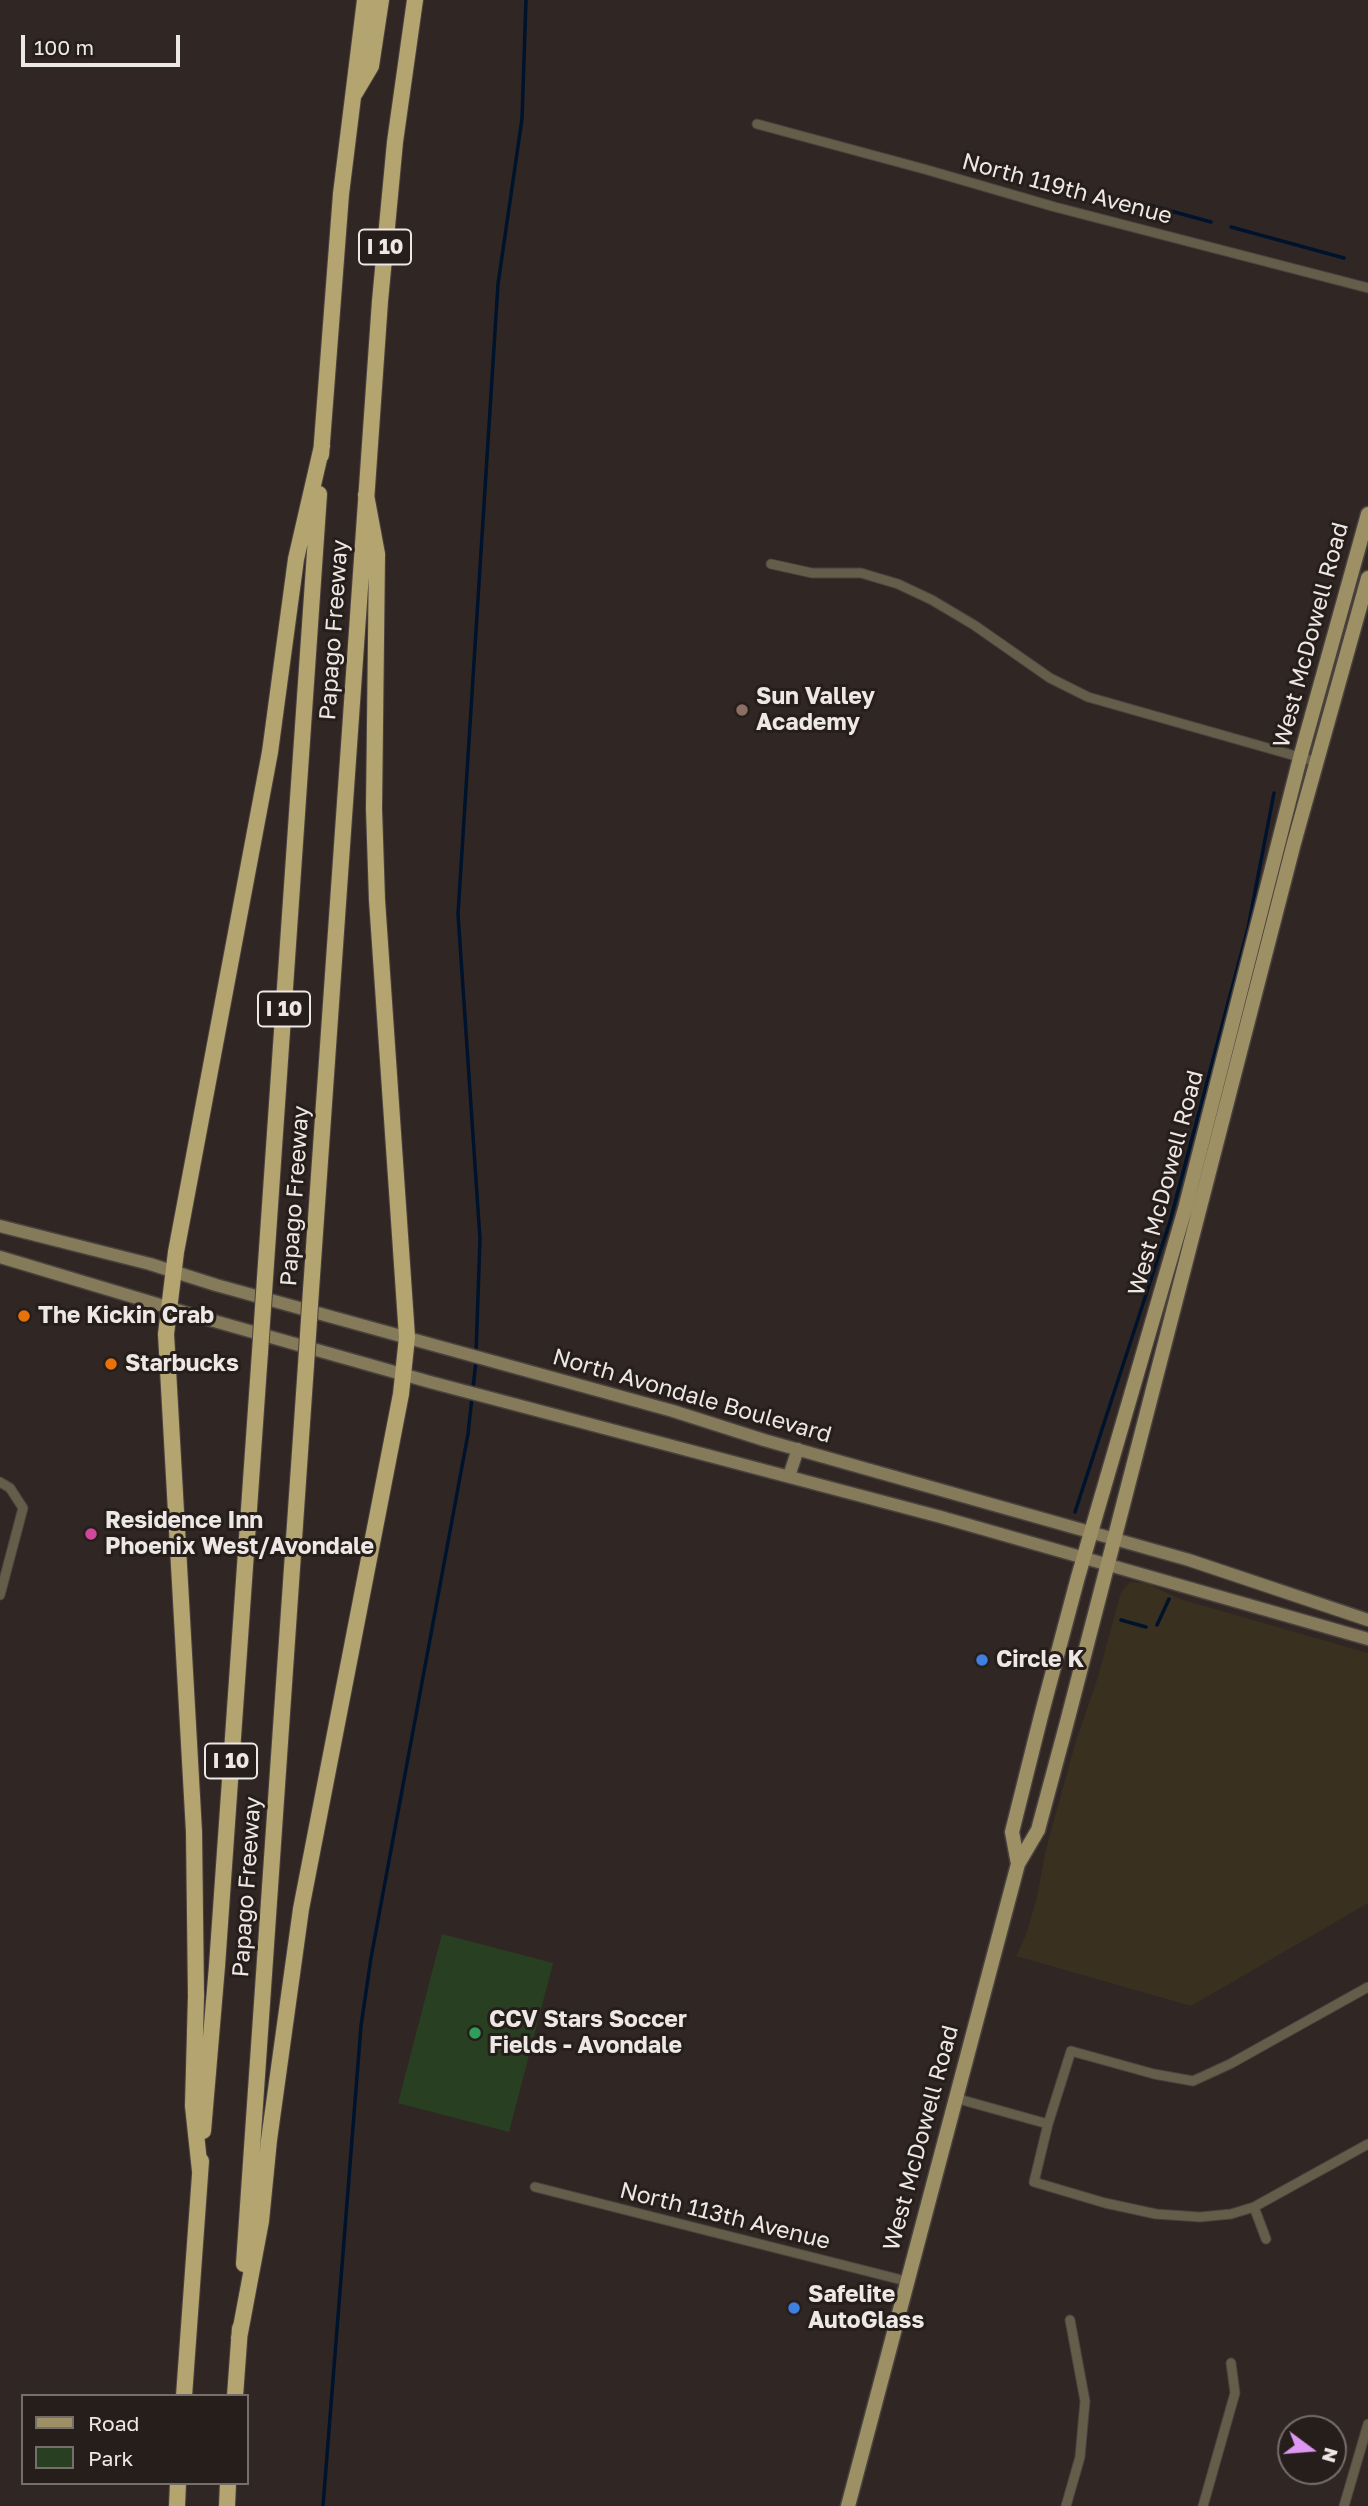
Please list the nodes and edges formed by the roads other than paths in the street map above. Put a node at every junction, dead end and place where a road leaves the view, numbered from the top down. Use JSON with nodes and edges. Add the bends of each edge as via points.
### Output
{"nodes":[{"id":1,"x":365,"y":0,"type":"edge"},
{"id":2,"x":381,"y":0,"type":"edge"},
{"id":3,"x":415,"y":0,"type":"edge"},
{"id":4,"x":352,"y":98,"type":"junction"},
{"id":5,"x":757,"y":124,"type":"dead end"},
{"id":6,"x":1368,"y":288,"type":"edge"},
{"id":7,"x":322,"y":446,"type":"junction"},
{"id":8,"x":366,"y":495,"type":"junction"},
{"id":9,"x":1368,"y":514,"type":"edge"},
{"id":10,"x":771,"y":564,"type":"dead end"},
{"id":11,"x":1368,"y":578,"type":"edge"},
{"id":12,"x":1300,"y":758,"type":"junction"},
{"id":13,"x":1317,"y":762,"type":"junction"},
{"id":14,"x":0,"y":1226,"type":"edge"},
{"id":15,"x":0,"y":1257,"type":"edge"},
{"id":16,"x":174,"y":1272,"type":"junction"},
{"id":17,"x":170,"y":1308,"type":"junction"},
{"id":18,"x":407,"y":1337,"type":"junction"},
{"id":19,"x":403,"y":1374,"type":"junction"},
{"id":20,"x":798,"y":1449,"type":"junction"},
{"id":21,"x":789,"y":1476,"type":"junction"},
{"id":22,"x":0,"y":1482,"type":"edge"},
{"id":23,"x":1091,"y":1532,"type":"junction"},
{"id":24,"x":1116,"y":1539,"type":"junction"},
{"id":25,"x":1084,"y":1557,"type":"junction"},
{"id":26,"x":1109,"y":1565,"type":"junction"},
{"id":27,"x":0,"y":1595,"type":"edge"},
{"id":28,"x":1368,"y":1620,"type":"edge"},
{"id":29,"x":1368,"y":1639,"type":"edge"},
{"id":30,"x":1018,"y":1864,"type":"junction"},
{"id":31,"x":1368,"y":1987,"type":"edge"},
{"id":32,"x":955,"y":2098,"type":"junction"},
{"id":33,"x":1048,"y":2124,"type":"junction"},
{"id":34,"x":1368,"y":2144,"type":"edge"},
{"id":35,"x":200,"y":2171,"type":"junction"},
{"id":36,"x":535,"y":2187,"type":"dead end"},
{"id":37,"x":1254,"y":2207,"type":"junction"},
{"id":38,"x":1266,"y":2239,"type":"dead end"},
{"id":39,"x":906,"y":2281,"type":"junction"},
{"id":40,"x":1070,"y":2320,"type":"dead end"},
{"id":41,"x":239,"y":2338,"type":"junction"},
{"id":42,"x":1231,"y":2363,"type":"dead end"},
{"id":43,"x":184,"y":2394,"type":"edge"},
{"id":44,"x":235,"y":2394,"type":"edge"},
{"id":45,"x":1367,"y":2424,"type":"edge"},
{"id":46,"x":178,"y":2485,"type":"edge"},
{"id":47,"x":228,"y":2485,"type":"edge"},
{"id":48,"x":177,"y":2506,"type":"edge"},
{"id":49,"x":227,"y":2506,"type":"edge"},
{"id":50,"x":850,"y":2506,"type":"edge"},
{"id":51,"x":1066,"y":2506,"type":"edge"},
{"id":52,"x":1203,"y":2506,"type":"edge"},
{"id":53,"x":1344,"y":2506,"type":"edge"}],
"edges":[{"from":1,"to":4,"type":"highway","name":"Papago Freeway","number":"I 10"},
{"from":2,"to":4,"type":"highway","via":[[370,66]]},
{"from":3,"to":8,"type":"highway","name":"Papago Freeway","number":"I 10","via":[[390,193]]},
{"from":4,"to":7,"type":"highway","name":"Papago Freeway","number":"I 10"},
{"from":5,"to":6,"type":"street","name":"North 119th Avenue"},
{"from":7,"to":16,"type":"highway","via":[[296,559],[270,752]]},
{"from":7,"to":35,"type":"highway","name":"Papago Freeway","number":"I 10","bridge":true},
{"from":8,"to":18,"type":"highway","via":[[377,554],[377,900]]},
{"from":8,"to":41,"type":"highway","name":"Papago Freeway","number":"I 10","bridge":true},
{"from":9,"to":12,"type":"main road","name":"West McDowell Road"},
{"from":10,"to":12,"type":"street","via":[[812,573],[861,573],[898,584],[932,600],[1050,678],[1088,697]]},
{"from":11,"to":13,"type":"main road","name":"West McDowell Road"},
{"from":12,"to":13,"type":"street"},
{"from":12,"to":23,"type":"main road","name":"West McDowell Road","via":[[1185,1209]]},
{"from":13,"to":24,"type":"main road","name":"West McDowell Road"},
{"from":14,"to":16,"type":"main road","name":"North Avondale Boulevard"},
{"from":15,"to":17,"type":"main road"},
{"from":16,"to":17,"type":"highway"},
{"from":16,"to":18,"type":"main road","name":"North Avondale Boulevard"},
{"from":17,"to":19,"type":"main road"},
{"from":17,"to":35,"type":"highway","via":[[167,1346],[194,1832],[193,2106]]},
{"from":18,"to":19,"type":"highway"},
{"from":18,"to":20,"type":"main road","name":"North Avondale Boulevard"},
{"from":19,"to":21,"type":"main road"},
{"from":19,"to":41,"type":"highway","via":[[303,1895],[261,2221]]},
{"from":20,"to":21,"type":"main road"},
{"from":20,"to":23,"type":"main road","name":"North Avondale Boulevard"},
{"from":21,"to":25,"type":"main road"},
{"from":22,"to":27,"type":"street","via":[[10,1488],[23,1508]]},
{"from":23,"to":24,"type":"main road","name":"North Avondale Boulevard"},
{"from":23,"to":25,"type":"main road","name":"West McDowell Road"},
{"from":24,"to":26,"type":"main road","name":"West McDowell Road"},
{"from":24,"to":28,"type":"main road","name":"North Avondale Boulevard"},
{"from":25,"to":26,"type":"main road"},
{"from":25,"to":30,"type":"main road","name":"West McDowell Road","via":[[1012,1832]]},
{"from":26,"to":29,"type":"main road"},
{"from":26,"to":30,"type":"main road","name":"West McDowell Road","via":[[1038,1830]]},
{"from":30,"to":32,"type":"main road","name":"West McDowell Road"},
{"from":31,"to":33,"type":"street","via":[[1193,2081],[1070,2051]]},
{"from":32,"to":33,"type":"street"},
{"from":32,"to":39,"type":"main road","name":"West McDowell Road"},
{"from":33,"to":37,"type":"street","via":[[1034,2182],[1156,2214],[1200,2217]]},
{"from":34,"to":37,"type":"street"},
{"from":35,"to":43,"type":"highway","name":"Papago Freeway","number":"I 10"},
{"from":36,"to":39,"type":"street","name":"North 113th Avenue"},
{"from":37,"to":38,"type":"street"},
{"from":39,"to":50,"type":"main road","name":"West McDowell Road"},
{"from":40,"to":51,"type":"street","via":[[1086,2401],[1080,2457]]},
{"from":41,"to":44,"type":"highway","name":"Papago Freeway","number":"I 10"},
{"from":42,"to":52,"type":"street","via":[[1236,2393]]},
{"from":45,"to":53,"type":"street"},
{"from":46,"to":48,"type":"highway"},
{"from":47,"to":49,"type":"highway"}]}
